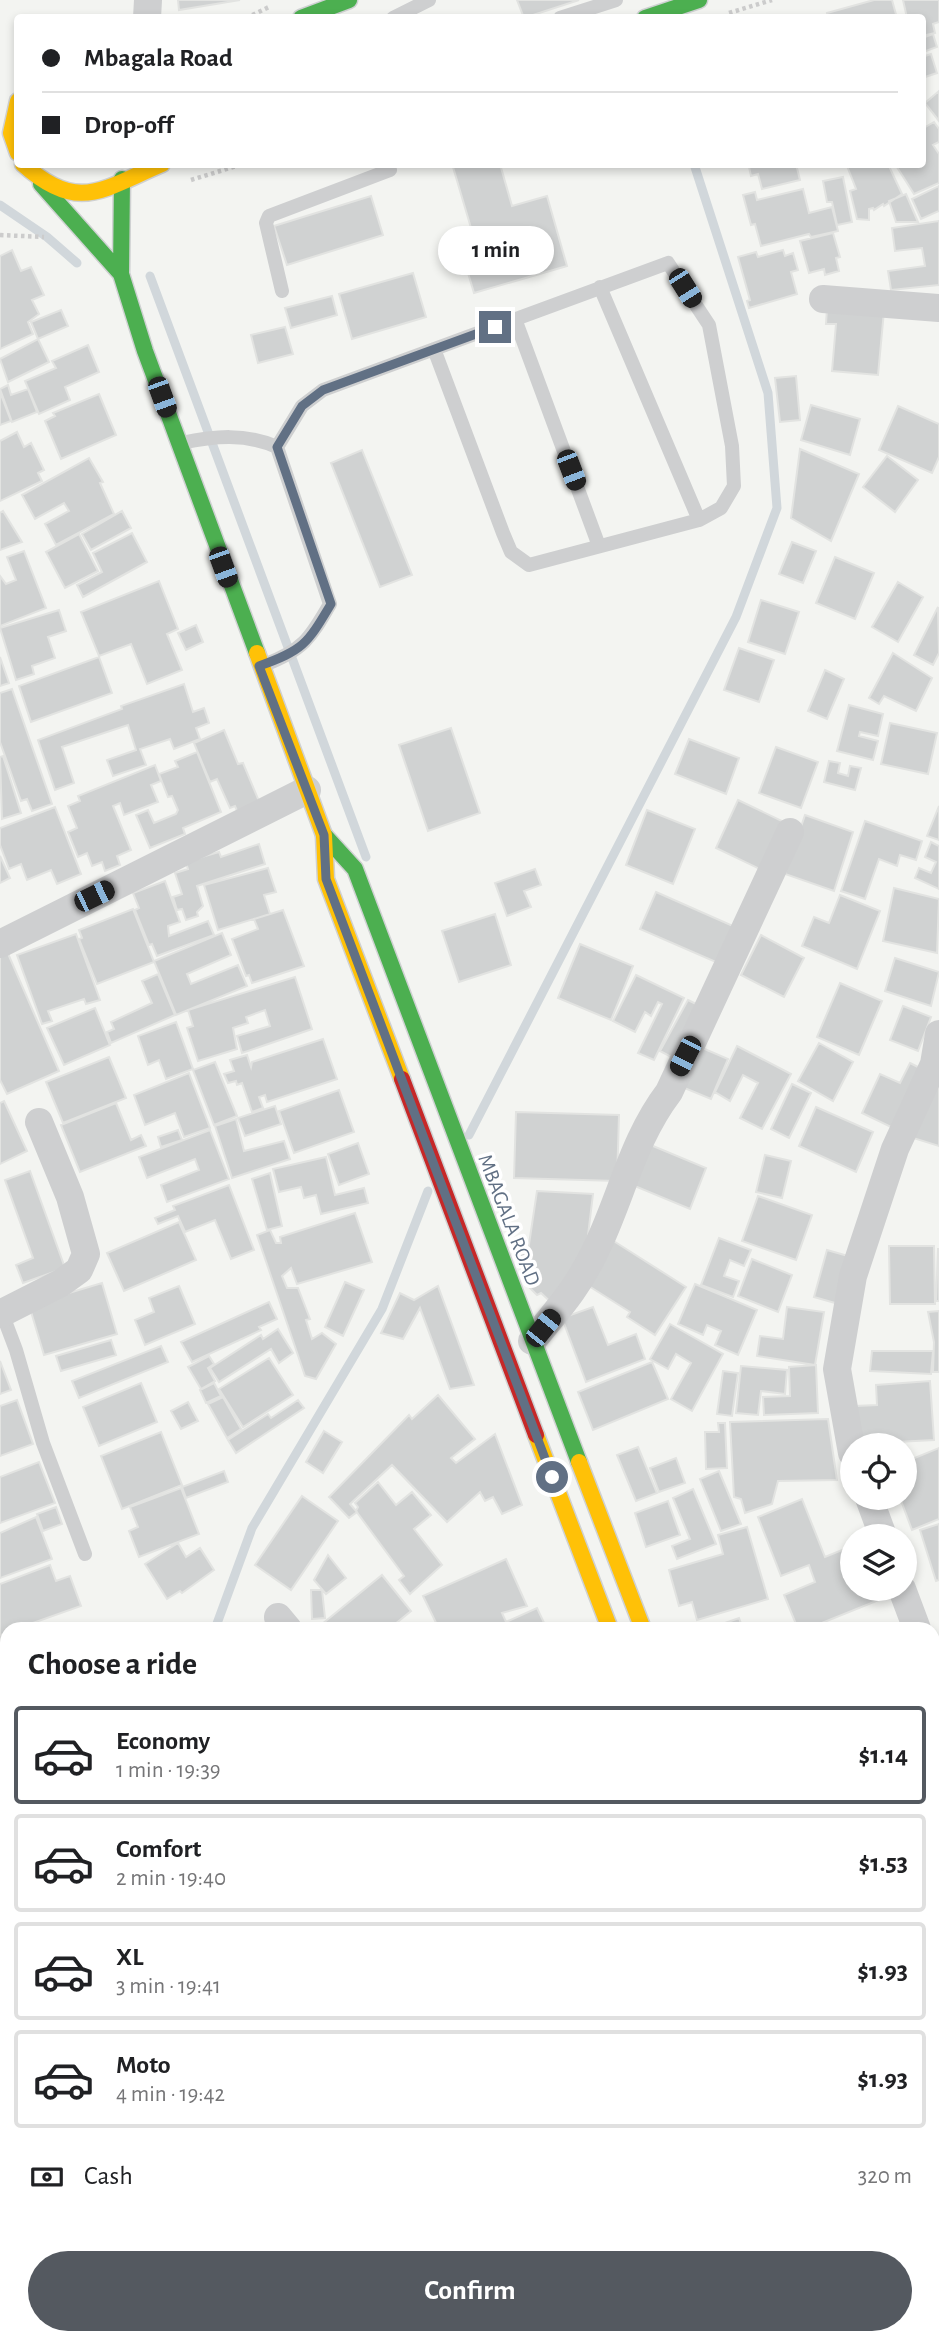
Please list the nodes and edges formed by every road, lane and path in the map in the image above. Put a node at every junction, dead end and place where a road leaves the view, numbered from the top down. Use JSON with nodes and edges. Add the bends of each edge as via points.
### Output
{"nodes":[{"id":1,"x":282,"y":0,"type":"edge"},
{"id":2,"x":349,"y":0,"type":"edge"},
{"id":3,"x":429,"y":0,"type":"edge"},
{"id":4,"x":616,"y":0,"type":"edge"},
{"id":5,"x":699,"y":0,"type":"edge"},
{"id":6,"x":772,"y":0,"type":"edge"},
{"id":7,"x":254,"y":14,"type":"edge"},
{"id":8,"x":312,"y":14,"type":"edge"},
{"id":9,"x":401,"y":14,"type":"edge"},
{"id":10,"x":572,"y":14,"type":"edge"},
{"id":11,"x":657,"y":14,"type":"edge"},
{"id":12,"x":727,"y":14,"type":"dead end"},
{"id":13,"x":14,"y":119,"type":"edge"},
{"id":14,"x":13,"y":151,"type":"edge"},
{"id":15,"x":25,"y":168,"type":"edge"},
{"id":16,"x":128,"y":168,"type":"edge"},
{"id":17,"x":151,"y":168,"type":"edge"},
{"id":18,"x":390,"y":170,"type":"dead end"},
{"id":19,"x":121,"y":179,"type":"junction"},
{"id":20,"x":34,"y":184,"type":"junction"},
{"id":21,"x":121,"y":274,"type":"junction"},
{"id":22,"x":600,"y":288,"type":"junction"},
{"id":23,"x":282,"y":291,"type":"dead end"},
{"id":24,"x":823,"y":299,"type":"dead end"},
{"id":25,"x":939,"y":308,"type":"edge"},
{"id":26,"x":515,"y":319,"type":"junction"},
{"id":27,"x":434,"y":349,"type":"junction"},
{"id":28,"x":179,"y":444,"type":"junction"},
{"id":29,"x":277,"y":447,"type":"junction"},
{"id":30,"x":699,"y":520,"type":"junction"},
{"id":31,"x":600,"y":546,"type":"junction"},
{"id":32,"x":259,"y":666,"type":"junction"},
{"id":33,"x":307,"y":790,"type":"junction"},
{"id":34,"x":790,"y":832,"type":"dead end"},
{"id":35,"x":324,"y":835,"type":"junction"},
{"id":36,"x":0,"y":944,"type":"edge"},
{"id":37,"x":939,"y":1034,"type":"edge"},
{"id":38,"x":39,"y":1122,"type":"dead end"},
{"id":39,"x":1,"y":1313,"type":"edge"},
{"id":40,"x":532,"y":1341,"type":"junction"},
{"id":41,"x":848,"y":1433,"type":"edge"},
{"id":42,"x":85,"y":1554,"type":"dead end"},
{"id":43,"x":906,"y":1601,"type":"edge"},
{"id":44,"x":607,"y":1622,"type":"edge"},
{"id":45,"x":640,"y":1622,"type":"edge"},
{"id":46,"x":914,"y":1622,"type":"edge"}],
"edges":[{"from":1,"to":7,"type":"path"},
{"from":2,"to":8,"type":"main road"},
{"from":3,"to":9,"type":"lane"},
{"from":4,"to":10,"type":"lane"},
{"from":5,"to":11,"type":"main road"},
{"from":6,"to":12,"type":"path"},
{"from":13,"to":14,"type":"main road"},
{"from":15,"to":20,"type":"main road","name":"MBAGALA ROAD"},
{"from":16,"to":19,"type":"main road"},
{"from":17,"to":19,"type":"main road"},
{"from":18,"to":23,"type":"lane","via":[[269,216],[266,223]]},
{"from":19,"to":20,"type":"main road","via":[[97,193],[68,195]]},
{"from":19,"to":21,"type":"main road","name":"MBAGALA ROAD"},
{"from":20,"to":21,"type":"main road","name":"MBAGALA ROAD"},
{"from":21,"to":28,"type":"main road","name":"MBAGALA ROAD"},
{"from":22,"to":26,"type":"lane"},
{"from":22,"to":30,"type":"lane"},
{"from":22,"to":30,"type":"lane","via":[[668,263],[709,325],[732,446],[734,486],[721,508]]},
{"from":24,"to":25,"type":"street"},
{"from":26,"to":27,"type":"lane"},
{"from":26,"to":31,"type":"lane"},
{"from":27,"to":29,"type":"lane","via":[[323,390],[302,406]]},
{"from":27,"to":31,"type":"lane","via":[[512,552],[529,565]]},
{"from":28,"to":29,"type":"lane","via":[[228,436],[259,439]]},
{"from":28,"to":32,"type":"main road","name":"MBAGALA ROAD"},
{"from":29,"to":32,"type":"lane","via":[[331,604],[304,645]]},
{"from":30,"to":31,"type":"lane"},
{"from":32,"to":33,"type":"main road","name":"MBAGALA ROAD"},
{"from":33,"to":35,"type":"main road","name":"MBAGALA ROAD"},
{"from":33,"to":36,"type":"street"},
{"from":34,"to":40,"type":"street","via":[[669,1092],[650,1116],[629,1159],[598,1245],[568,1300]]},
{"from":35,"to":40,"type":"main road","name":"MBAGALA ROAD","via":[[355,869]]},
{"from":35,"to":44,"type":"main road","name":"MBAGALA ROAD","via":[[326,879]]},
{"from":37,"to":41,"type":"street","via":[[934,1064],[895,1149],[853,1276],[836,1369]]},
{"from":38,"to":39,"type":"street","via":[[70,1198],[86,1254],[79,1270],[61,1283]]},
{"from":39,"to":42,"type":"lane"},
{"from":40,"to":45,"type":"main road","name":"MBAGALA ROAD"},
{"from":43,"to":46,"type":"street"}]}
